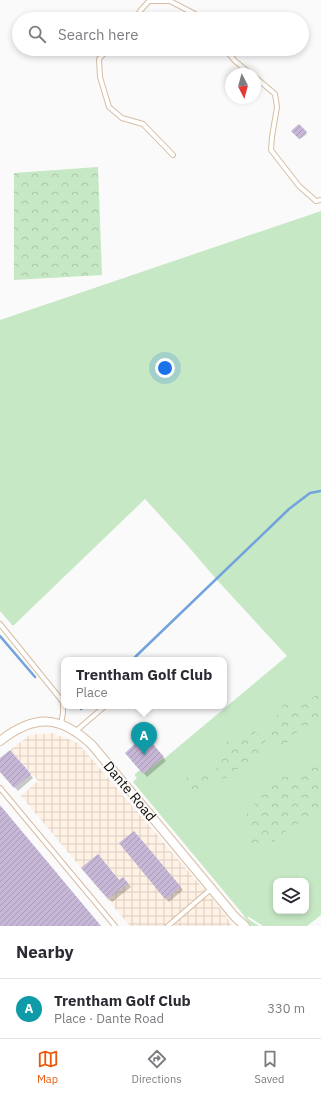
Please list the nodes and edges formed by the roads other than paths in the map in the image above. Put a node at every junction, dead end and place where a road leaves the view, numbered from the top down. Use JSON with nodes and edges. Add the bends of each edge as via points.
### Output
{"nodes":[{"id":1,"x":139,"y":12,"type":"edge"},
{"id":2,"x":191,"y":12,"type":"edge"},
{"id":3,"x":102,"y":56,"type":"edge"},
{"id":4,"x":231,"y":56,"type":"edge"},
{"id":5,"x":244,"y":68,"type":"edge"},
{"id":6,"x":261,"y":82,"type":"edge"},
{"id":7,"x":173,"y":155,"type":"dead end"},
{"id":8,"x":321,"y":200,"type":"edge"},
{"id":9,"x":0,"y":624,"type":"edge"},
{"id":10,"x":61,"y":700,"type":"edge"},
{"id":11,"x":63,"y":709,"type":"edge"},
{"id":12,"x":102,"y":709,"type":"edge"},
{"id":13,"x":61,"y":724,"type":"junction"},
{"id":14,"x":76,"y":731,"type":"junction"},
{"id":15,"x":0,"y":741,"type":"edge"},
{"id":16,"x":0,"y":788,"type":"edge"},
{"id":17,"x":211,"y":889,"type":"junction"},
{"id":18,"x":235,"y":917,"type":"junction"},
{"id":19,"x":115,"y":926,"type":"edge"},
{"id":20,"x":168,"y":926,"type":"edge"},
{"id":21,"x":239,"y":926,"type":"edge"},
{"id":22,"x":245,"y":926,"type":"edge"}],
"edges":[{"from":1,"to":2,"type":"lane","via":[[150,1],[170,1]]},
{"from":3,"to":7,"type":"lane","via":[[99,59],[100,77],[109,107],[122,118],[143,124]]},
{"from":4,"to":5,"type":"lane"},
{"from":6,"to":8,"type":"lane","via":[[275,94],[271,150],[299,186],[316,201]]},
{"from":9,"to":10,"type":"lane"},
{"from":11,"to":13,"type":"lane"},
{"from":12,"to":14,"type":"lane"},
{"from":13,"to":14,"type":"street","name":"Dante Road"},
{"from":13,"to":15,"type":"street","name":"Dante Road","via":[[45,721],[23,725]]},
{"from":14,"to":17,"type":"street","name":"Dante Road","via":[[92,745]]},
{"from":16,"to":19,"type":"lane"},
{"from":17,"to":18,"type":"street","name":"Dante Road"},
{"from":17,"to":20,"type":"lane"},
{"from":18,"to":21,"type":"street"},
{"from":18,"to":22,"type":"street"}]}
